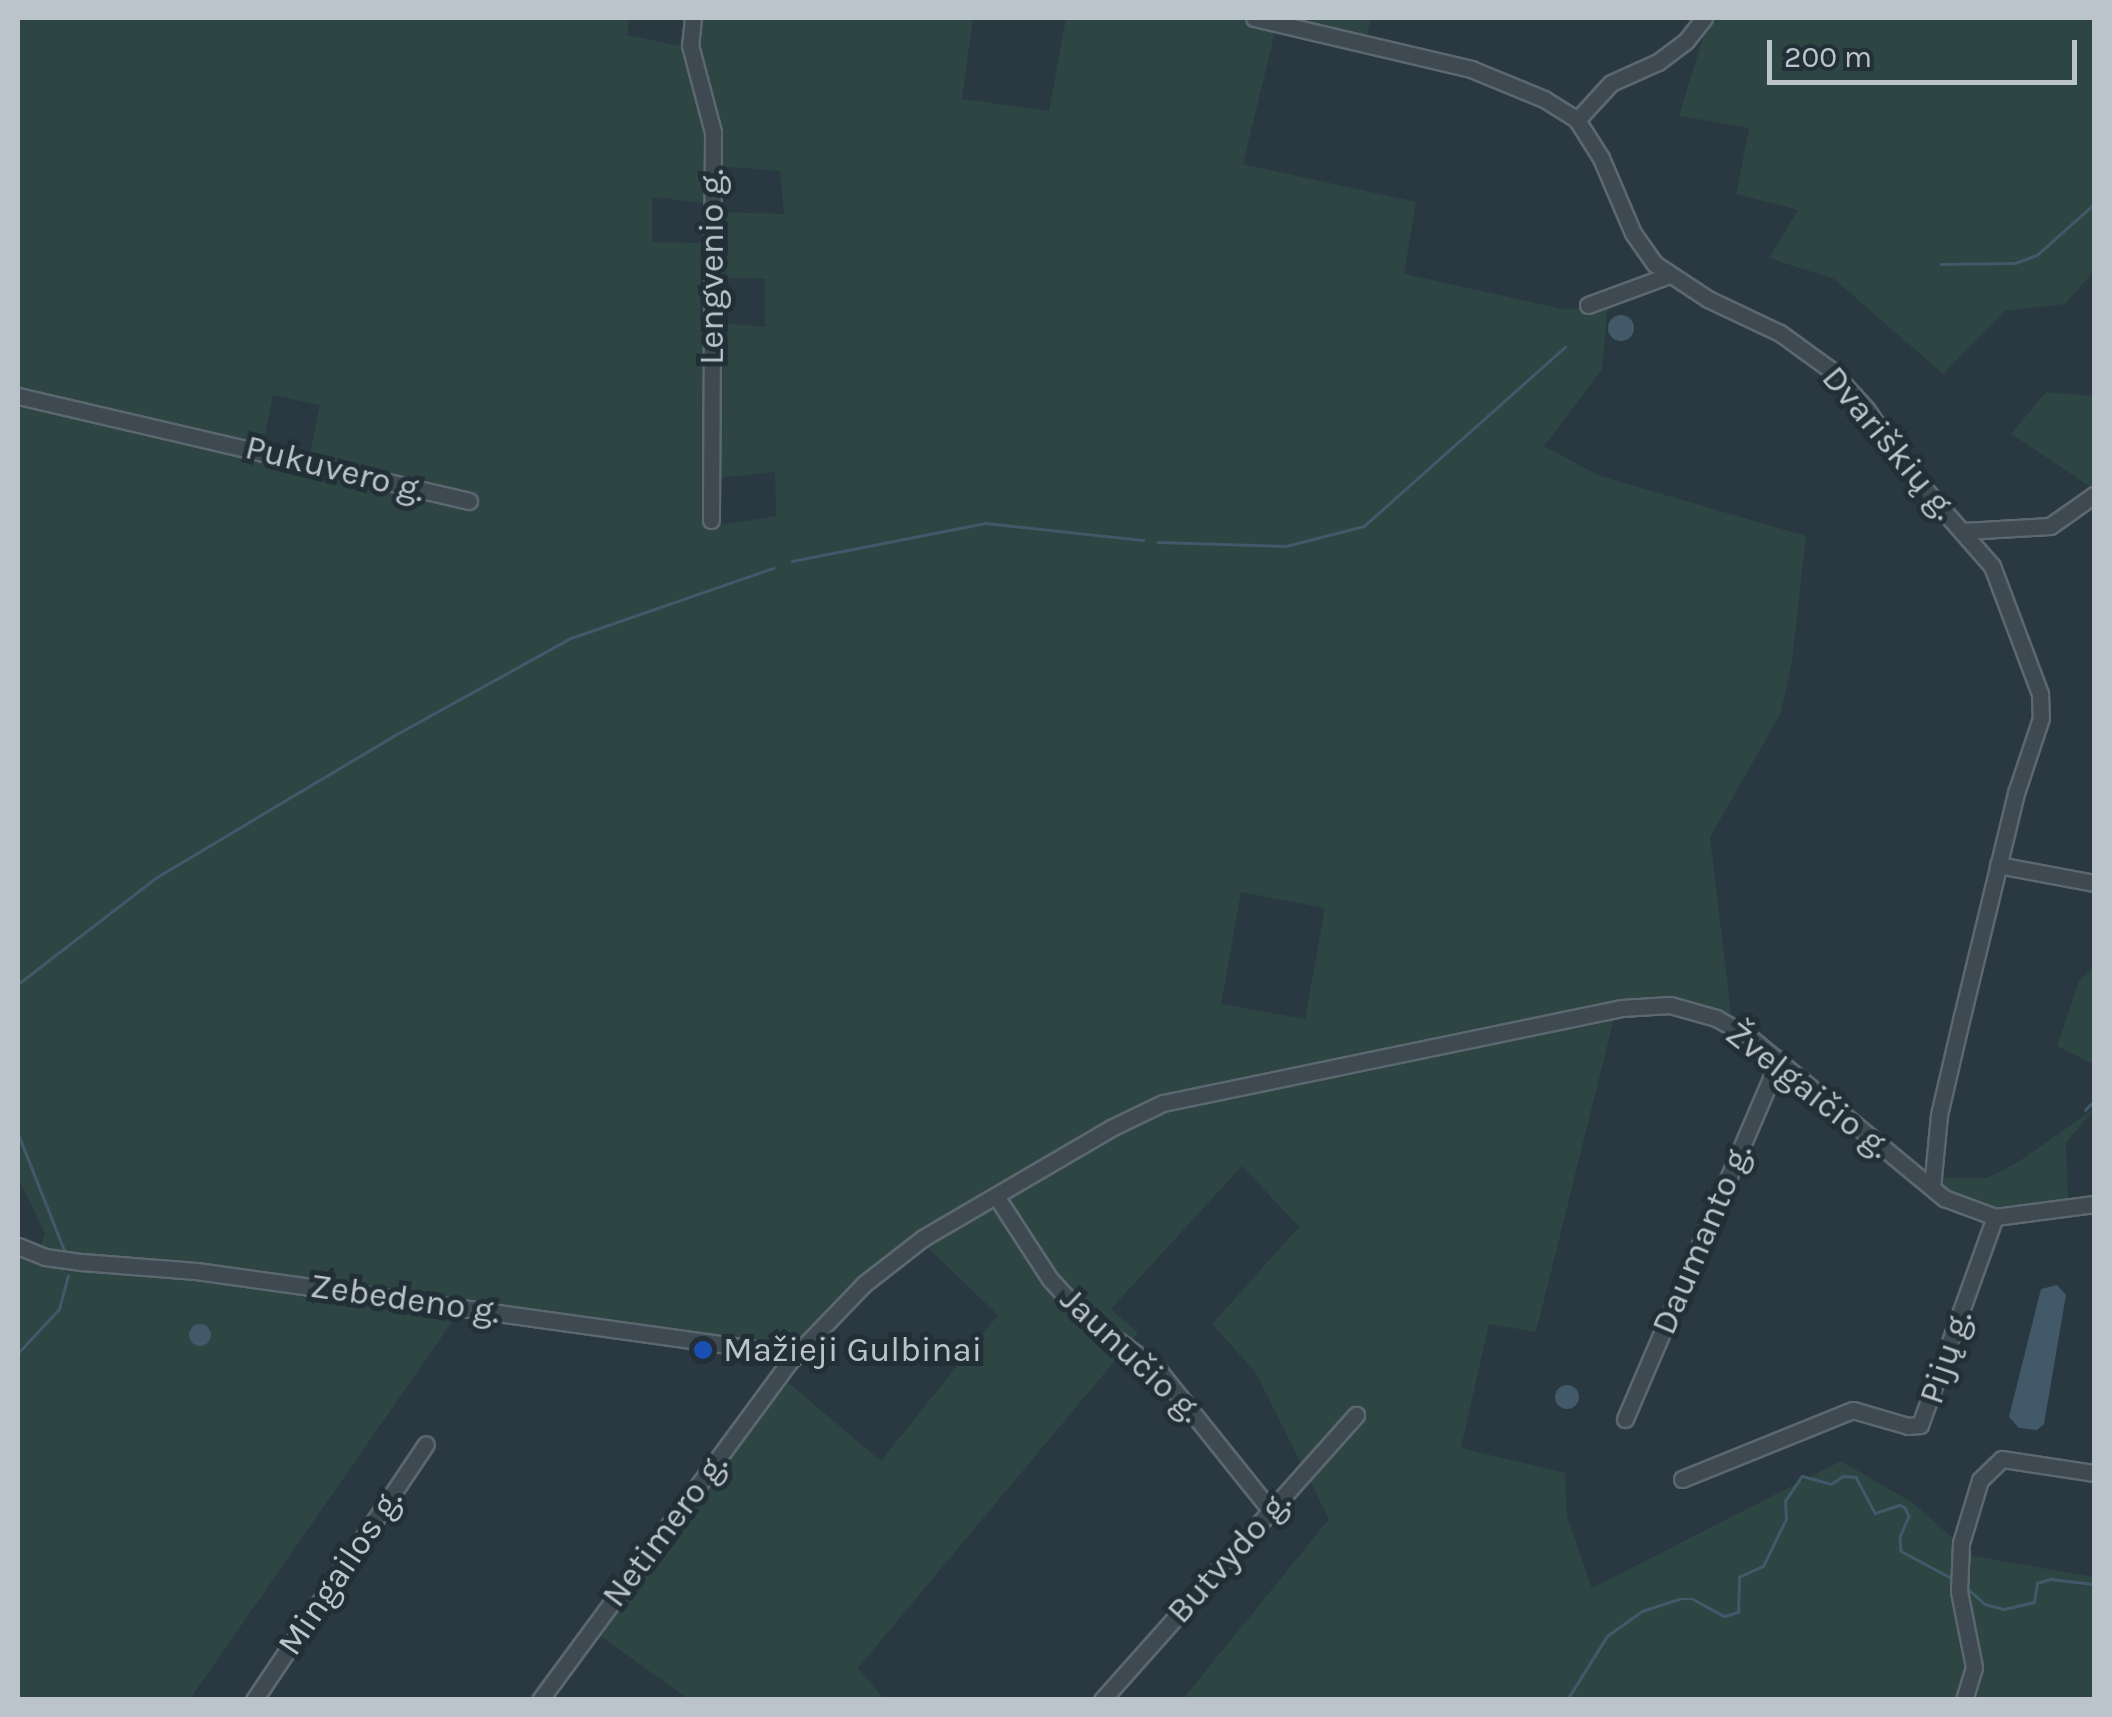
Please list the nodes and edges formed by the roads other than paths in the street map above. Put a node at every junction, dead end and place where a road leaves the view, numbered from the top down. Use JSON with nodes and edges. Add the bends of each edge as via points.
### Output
{"nodes":[{"id":1,"x":693,"y":18,"type":"edge"},
{"id":2,"x":1254,"y":18,"type":"edge"},
{"id":3,"x":1704,"y":18,"type":"edge"},
{"id":4,"x":1577,"y":120,"type":"junction"},
{"id":5,"x":1669,"y":275,"type":"junction"},
{"id":6,"x":1588,"y":305,"type":"dead end"},
{"id":7,"x":18,"y":396,"type":"edge"},
{"id":8,"x":2094,"y":494,"type":"edge"},
{"id":9,"x":469,"y":501,"type":"dead end"},
{"id":10,"x":711,"y":520,"type":"dead end"},
{"id":11,"x":1964,"y":531,"type":"junction"},
{"id":12,"x":1998,"y":864,"type":"junction"},
{"id":13,"x":2094,"y":883,"type":"edge"},
{"id":14,"x":1778,"y":1060,"type":"junction"},
{"id":15,"x":1932,"y":1188,"type":"junction"},
{"id":16,"x":996,"y":1196,"type":"junction"},
{"id":17,"x":2094,"y":1204,"type":"edge"},
{"id":18,"x":1995,"y":1216,"type":"junction"},
{"id":19,"x":18,"y":1246,"type":"edge"},
{"id":20,"x":790,"y":1361,"type":"junction"},
{"id":21,"x":1356,"y":1416,"type":"dead end"},
{"id":22,"x":1626,"y":1418,"type":"dead end"},
{"id":23,"x":426,"y":1444,"type":"dead end"},
{"id":24,"x":2094,"y":1472,"type":"edge"},
{"id":25,"x":1682,"y":1478,"type":"dead end"},
{"id":26,"x":1271,"y":1511,"type":"junction"},
{"id":27,"x":254,"y":1700,"type":"edge"},
{"id":28,"x":540,"y":1700,"type":"edge"},
{"id":29,"x":1102,"y":1700,"type":"edge"},
{"id":30,"x":1964,"y":1700,"type":"edge"}],
"edges":[{"from":1,"to":10,"type":"street","name":"Lengvenio g.","via":[[690,45],[714,132]]},
{"from":2,"to":4,"type":"street","name":"Dvariškių g.","via":[[1471,69]]},
{"from":3,"to":4,"type":"street","via":[[1658,62],[1611,83]]},
{"from":4,"to":5,"type":"street","name":"Dvariškių g.","via":[[1632,233]]},
{"from":5,"to":6,"type":"street"},
{"from":5,"to":11,"type":"street","name":"Dvariškių g.","via":[[1780,333],[1831,370]]},
{"from":7,"to":9,"type":"street","name":"Pukuvero g."},
{"from":8,"to":11,"type":"street","via":[[2050,526]]},
{"from":11,"to":12,"type":"street","name":"Dvariškių g.","via":[[1992,566],[2040,694],[2038,738]]},
{"from":12,"to":13,"type":"street"},
{"from":12,"to":15,"type":"street","name":"Dvariškių g.","via":[[1939,1116]]},
{"from":14,"to":15,"type":"street","name":"Žvelgaičio g."},
{"from":14,"to":16,"type":"street","name":"Žvelgaičio g.","via":[[1716,1018],[1670,1005],[1622,1008],[1163,1103]]},
{"from":14,"to":22,"type":"street","name":"Daumanto g."},
{"from":15,"to":18,"type":"street","name":"Žvelgaičio g."},
{"from":16,"to":20,"type":"street","name":"Netimero g.","via":[[893,1258]]},
{"from":16,"to":26,"type":"street","name":"Jaunučio g.","via":[[1050,1279],[1081,1313],[1158,1371]]},
{"from":17,"to":18,"type":"street"},
{"from":18,"to":25,"type":"street","name":"Pijų g.","via":[[1920,1425],[1853,1410]]},
{"from":19,"to":20,"type":"street","name":"Zebedeno g.","via":[[63,1260],[196,1271],[763,1350]]},
{"from":20,"to":28,"type":"street","name":"Netimero g."},
{"from":21,"to":26,"type":"street","name":"Butvydo g."},
{"from":23,"to":27,"type":"street","name":"Mingailos g."},
{"from":24,"to":30,"type":"street","via":[[1995,1462],[1971,1499],[1960,1558],[1959,1591],[1974,1667]]},
{"from":26,"to":29,"type":"street","name":"Butvydo g."}]}
